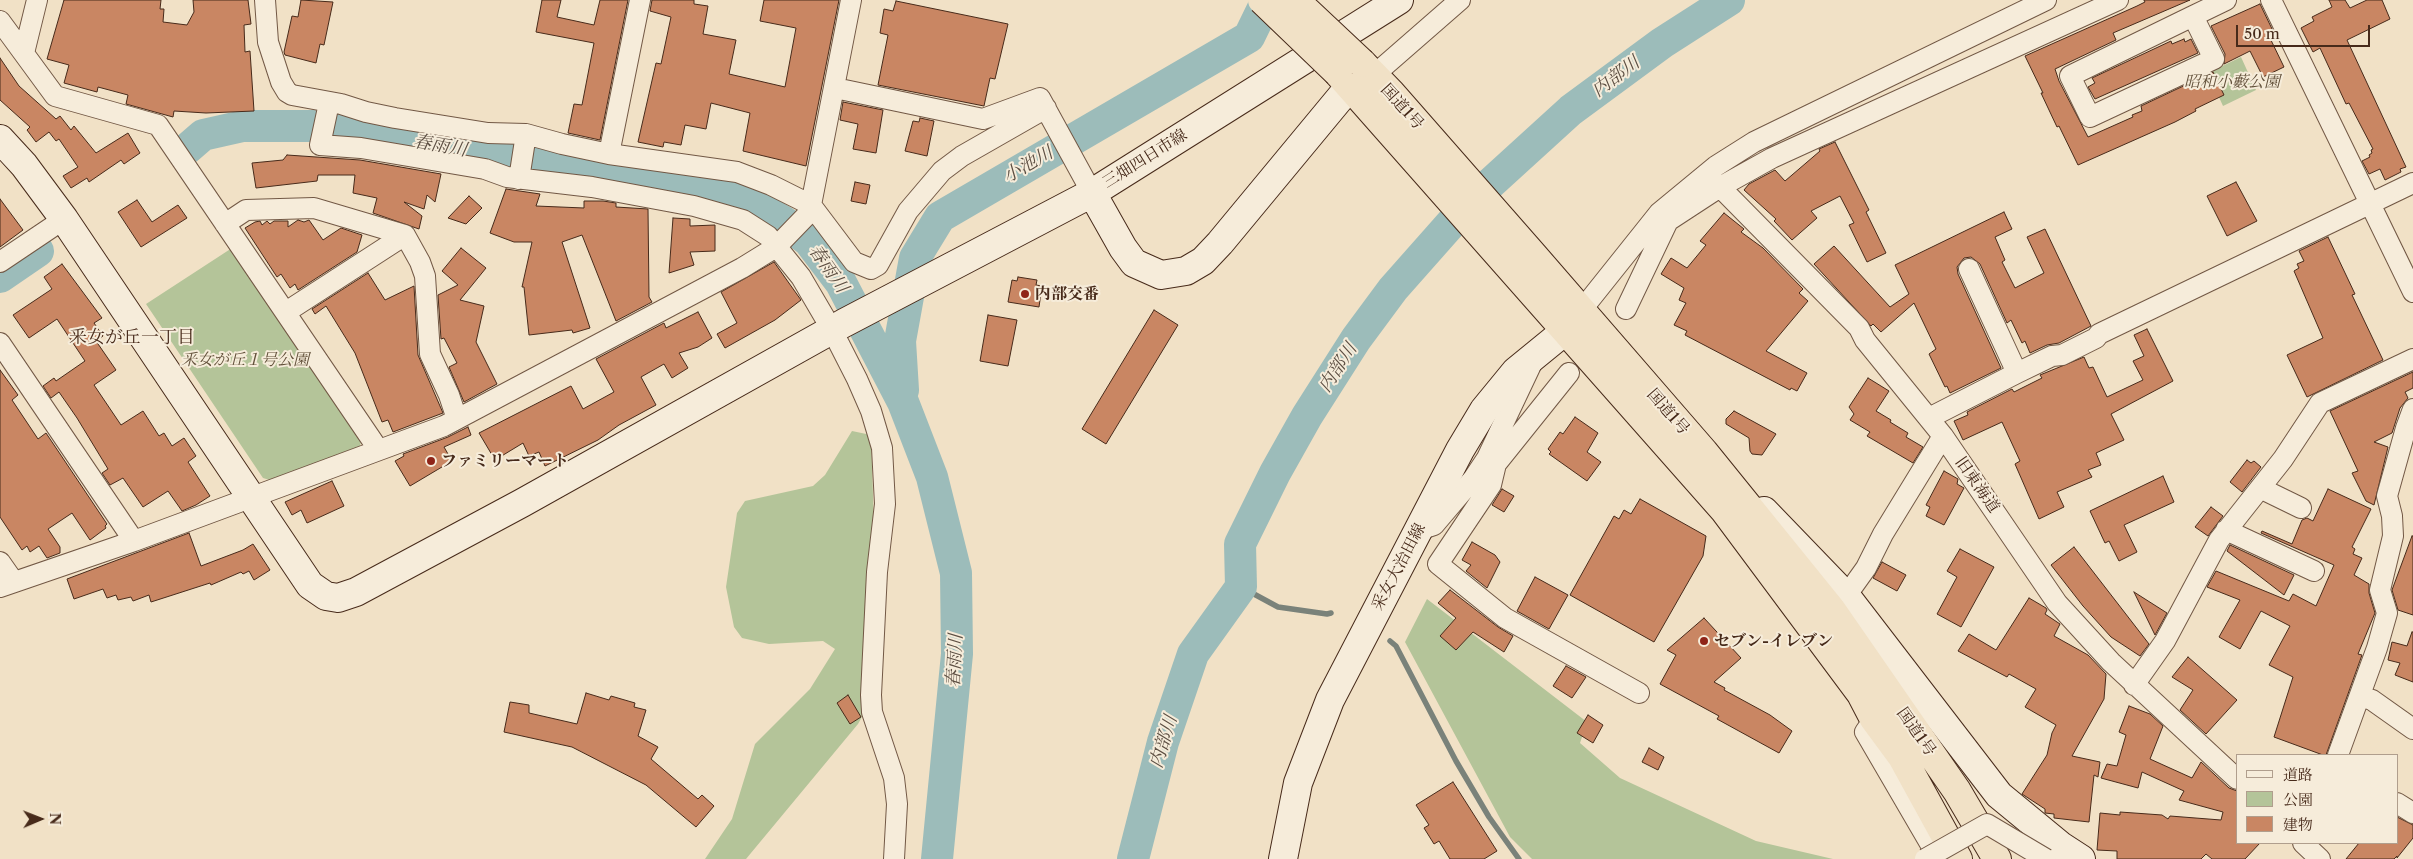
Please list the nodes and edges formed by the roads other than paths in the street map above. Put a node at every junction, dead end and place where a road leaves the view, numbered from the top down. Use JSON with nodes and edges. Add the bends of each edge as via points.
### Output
{"nodes":[{"id":1,"x":36,"y":0,"type":"edge"},
{"id":2,"x":266,"y":0,"type":"edge"},
{"id":3,"x":640,"y":0,"type":"edge"},
{"id":4,"x":851,"y":0,"type":"edge"},
{"id":5,"x":1262,"y":0,"type":"edge"},
{"id":6,"x":1295,"y":0,"type":"edge"},
{"id":7,"x":1398,"y":0,"type":"edge"},
{"id":8,"x":1460,"y":0,"type":"edge"},
{"id":9,"x":2046,"y":0,"type":"edge"},
{"id":10,"x":2118,"y":0,"type":"edge"},
{"id":11,"x":2226,"y":0,"type":"edge"},
{"id":12,"x":2271,"y":0,"type":"edge"},
{"id":13,"x":2193,"y":16,"type":"junction"},
{"id":14,"x":0,"y":21,"type":"edge"},
{"id":15,"x":24,"y":53,"type":"junction"},
{"id":16,"x":1364,"y":84,"type":"junction"},
{"id":17,"x":835,"y":88,"type":"junction"},
{"id":18,"x":328,"y":106,"type":"junction"},
{"id":19,"x":1046,"y":110,"type":"junction"},
{"id":20,"x":525,"y":138,"type":"junction"},
{"id":21,"x":0,"y":139,"type":"edge"},
{"id":22,"x":608,"y":154,"type":"junction"},
{"id":23,"x":519,"y":175,"type":"junction"},
{"id":24,"x":1086,"y":182,"type":"junction"},
{"id":25,"x":2413,"y":183,"type":"edge"},
{"id":26,"x":1720,"y":187,"type":"junction"},
{"id":27,"x":2371,"y":203,"type":"junction"},
{"id":28,"x":808,"y":211,"type":"junction"},
{"id":29,"x":1663,"y":217,"type":"junction"},
{"id":30,"x":64,"y":219,"type":"junction"},
{"id":31,"x":225,"y":224,"type":"junction"},
{"id":32,"x":405,"y":235,"type":"junction"},
{"id":33,"x":781,"y":243,"type":"junction"},
{"id":34,"x":0,"y":262,"type":"edge"},
{"id":35,"x":1969,"y":269,"type":"dead end"},
{"id":36,"x":2413,"y":292,"type":"edge"},
{"id":37,"x":1626,"y":309,"type":"dead end"},
{"id":38,"x":286,"y":312,"type":"junction"},
{"id":39,"x":1572,"y":321,"type":"junction"},
{"id":40,"x":838,"y":326,"type":"junction"},
{"id":41,"x":0,"y":343,"type":"edge"},
{"id":42,"x":1536,"y":355,"type":"junction"},
{"id":43,"x":2413,"y":359,"type":"edge"},
{"id":44,"x":2017,"y":372,"type":"junction"},
{"id":45,"x":1569,"y":373,"type":"dead end"},
{"id":46,"x":2413,"y":409,"type":"edge"},
{"id":47,"x":1929,"y":418,"type":"junction"},
{"id":48,"x":457,"y":419,"type":"junction"},
{"id":49,"x":1942,"y":436,"type":"junction"},
{"id":50,"x":378,"y":449,"type":"junction"},
{"id":51,"x":1704,"y":452,"type":"junction"},
{"id":52,"x":1491,"y":461,"type":"junction"},
{"id":53,"x":2260,"y":488,"type":"junction"},
{"id":54,"x":251,"y":498,"type":"junction"},
{"id":55,"x":2301,"y":508,"type":"dead end"},
{"id":56,"x":2226,"y":530,"type":"junction"},
{"id":57,"x":1418,"y":531,"type":"junction"},
{"id":58,"x":134,"y":541,"type":"junction"},
{"id":59,"x":0,"y":562,"type":"edge"},
{"id":60,"x":2314,"y":571,"type":"dead end"},
{"id":61,"x":7,"y":585,"type":"edge"},
{"id":62,"x":1846,"y":596,"type":"junction"},
{"id":63,"x":2134,"y":684,"type":"junction"},
{"id":64,"x":1639,"y":693,"type":"dead end"},
{"id":65,"x":2360,"y":696,"type":"junction"},
{"id":66,"x":1874,"y":718,"type":"junction"},
{"id":67,"x":2413,"y":729,"type":"edge"},
{"id":68,"x":2338,"y":754,"type":"edge"},
{"id":69,"x":1902,"y":757,"type":"junction"},
{"id":70,"x":2236,"y":778,"type":"edge"},
{"id":71,"x":1957,"y":791,"type":"junction"},
{"id":72,"x":2398,"y":804,"type":"edge"},
{"id":73,"x":2413,"y":813,"type":"edge"},
{"id":74,"x":2304,"y":844,"type":"edge"},
{"id":75,"x":2056,"y":854,"type":"edge"},
{"id":76,"x":894,"y":859,"type":"edge"},
{"id":77,"x":1283,"y":859,"type":"edge"},
{"id":78,"x":1926,"y":859,"type":"edge"},
{"id":79,"x":1939,"y":859,"type":"edge"},
{"id":80,"x":1958,"y":859,"type":"edge"},
{"id":81,"x":1997,"y":859,"type":"edge"},
{"id":82,"x":2006,"y":859,"type":"edge"},
{"id":83,"x":2320,"y":859,"type":"edge"}],
"edges":[{"from":1,"to":15,"type":"street"},
{"from":2,"to":18,"type":"street","via":[[268,42],[281,82],[292,95]]},
{"from":3,"to":22,"type":"street"},
{"from":4,"to":17,"type":"street"},
{"from":5,"to":16,"type":"highway","name":"国道1号","bridge":true},
{"from":6,"to":16,"type":"highway","name":"国道1号","bridge":true},
{"from":7,"to":24,"type":"main road","name":"三畑四日市線"},
{"from":8,"to":16,"type":"street"},
{"from":9,"to":29,"type":"street","via":[[1754,142],[1716,166]]},
{"from":10,"to":26,"type":"street","via":[[1772,158]]},
{"from":11,"to":13,"type":"street"},
{"from":12,"to":27,"type":"street"},
{"from":13,"to":13,"type":"street","via":[[2070,76],[2090,117],[2214,59]]},
{"from":14,"to":15,"type":"street"},
{"from":15,"to":31,"type":"street","via":[[56,96],[158,125]]},
{"from":16,"to":24,"type":"main road","name":"三畑四日市線","via":[[1203,261],[1186,271],[1161,275],[1134,263]]},
{"from":16,"to":39,"type":"highway","name":"国道1号","via":[[1547,310]]},
{"from":16,"to":39,"type":"highway","name":"国道1号","via":[[1563,289]]},
{"from":17,"to":19,"type":"street","via":[[982,119],[1040,98]]},
{"from":17,"to":28,"type":"street"},
{"from":18,"to":20,"type":"street"},
{"from":18,"to":23,"type":"street","via":[[320,145],[447,162],[507,177]]},
{"from":19,"to":24,"type":"street"},
{"from":19,"to":28,"type":"street","via":[[962,156],[942,171],[918,198],[897,229],[884,257],[871,269],[854,262]]},
{"from":20,"to":22,"type":"street"},
{"from":20,"to":23,"type":"street"},
{"from":21,"to":30,"type":"main road"},
{"from":22,"to":28,"type":"street","via":[[737,172],[772,185]]},
{"from":23,"to":33,"type":"street","via":[[694,206],[743,220]]},
{"from":24,"to":40,"type":"main road","via":[[960,261]]},
{"from":25,"to":27,"type":"street"},
{"from":26,"to":29,"type":"street"},
{"from":26,"to":47,"type":"street","name":"旧東海道","via":[[1859,328],[1865,340]]},
{"from":27,"to":36,"type":"street"},
{"from":27,"to":44,"type":"street","via":[[2099,334],[2062,355],[2052,356]]},
{"from":28,"to":33,"type":"street"},
{"from":29,"to":37,"type":"street"},
{"from":29,"to":39,"type":"street"},
{"from":30,"to":34,"type":"street"},
{"from":30,"to":54,"type":"main road"},
{"from":31,"to":32,"type":"street","via":[[246,210],[314,208]]},
{"from":31,"to":38,"type":"street"},
{"from":32,"to":38,"type":"street"},
{"from":32,"to":48,"type":"street","via":[[425,276],[430,354]]},
{"from":33,"to":40,"type":"street","via":[[801,277]]},
{"from":33,"to":48,"type":"street","via":[[742,268]]},
{"from":35,"to":44,"type":"street"},
{"from":38,"to":50,"type":"street"},
{"from":39,"to":42,"type":"main road","name":"采女大治田線"},
{"from":39,"to":51,"type":"highway","name":"国道1号"},
{"from":39,"to":66,"type":"highway","name":"国道1号","via":[[1724,510],[1861,694]]},
{"from":40,"to":54,"type":"main road","via":[[522,503],[356,592],[338,598],[326,596],[310,585]]},
{"from":40,"to":76,"type":"street","via":[[882,448],[885,504],[877,572],[871,695],[872,712],[894,778],[897,804]]},
{"from":41,"to":58,"type":"street"},
{"from":42,"to":52,"type":"street"},
{"from":42,"to":57,"type":"main road","name":"采女大治田線","via":[[1516,371],[1484,410]]},
{"from":43,"to":53,"type":"street","via":[[2320,403]]},
{"from":44,"to":47,"type":"street"},
{"from":45,"to":52,"type":"street"},
{"from":46,"to":65,"type":"street","via":[[2387,496],[2393,536],[2380,590],[2387,613]]},
{"from":47,"to":49,"type":"street","name":"旧東海道"},
{"from":48,"to":50,"type":"street"},
{"from":49,"to":62,"type":"street","via":[[1866,568]]},
{"from":49,"to":63,"type":"street","name":"旧東海道","via":[[2057,603]]},
{"from":50,"to":54,"type":"street"},
{"from":51,"to":62,"type":"main road"},
{"from":51,"to":71,"type":"highway","name":"国道1号","via":[[1831,608]]},
{"from":52,"to":57,"type":"street","via":[[1434,525]]},
{"from":52,"to":64,"type":"street","via":[[1491,485],[1438,564],[1504,618]]},
{"from":53,"to":55,"type":"street"},
{"from":53,"to":56,"type":"street"},
{"from":54,"to":58,"type":"street"},
{"from":56,"to":60,"type":"street"},
{"from":56,"to":63,"type":"street","via":[[2166,641]]},
{"from":57,"to":77,"type":"main road","name":"采女大治田線","via":[[1330,700],[1298,783]]},
{"from":58,"to":61,"type":"street"},
{"from":59,"to":61,"type":"street"},
{"from":62,"to":75,"type":"main road","via":[[1998,795]]},
{"from":63,"to":70,"type":"street","name":"旧東海道"},
{"from":65,"to":67,"type":"street","via":[[2372,700]]},
{"from":65,"to":68,"type":"street"},
{"from":66,"to":69,"type":"highway","name":"国道1号"},
{"from":66,"to":79,"type":"street","via":[[1865,732]]},
{"from":69,"to":71,"type":"main road"},
{"from":69,"to":80,"type":"highway","name":"国道1号"},
{"from":71,"to":75,"type":"main road"},
{"from":71,"to":81,"type":"highway","name":"国道1号"},
{"from":72,"to":73,"type":"street"},
{"from":74,"to":83,"type":"street"},
{"from":75,"to":78,"type":"street","bridge":true,"via":[[1987,824]]},
{"from":75,"to":82,"type":"main road","via":[[2028,841],[2017,846]]}]}
